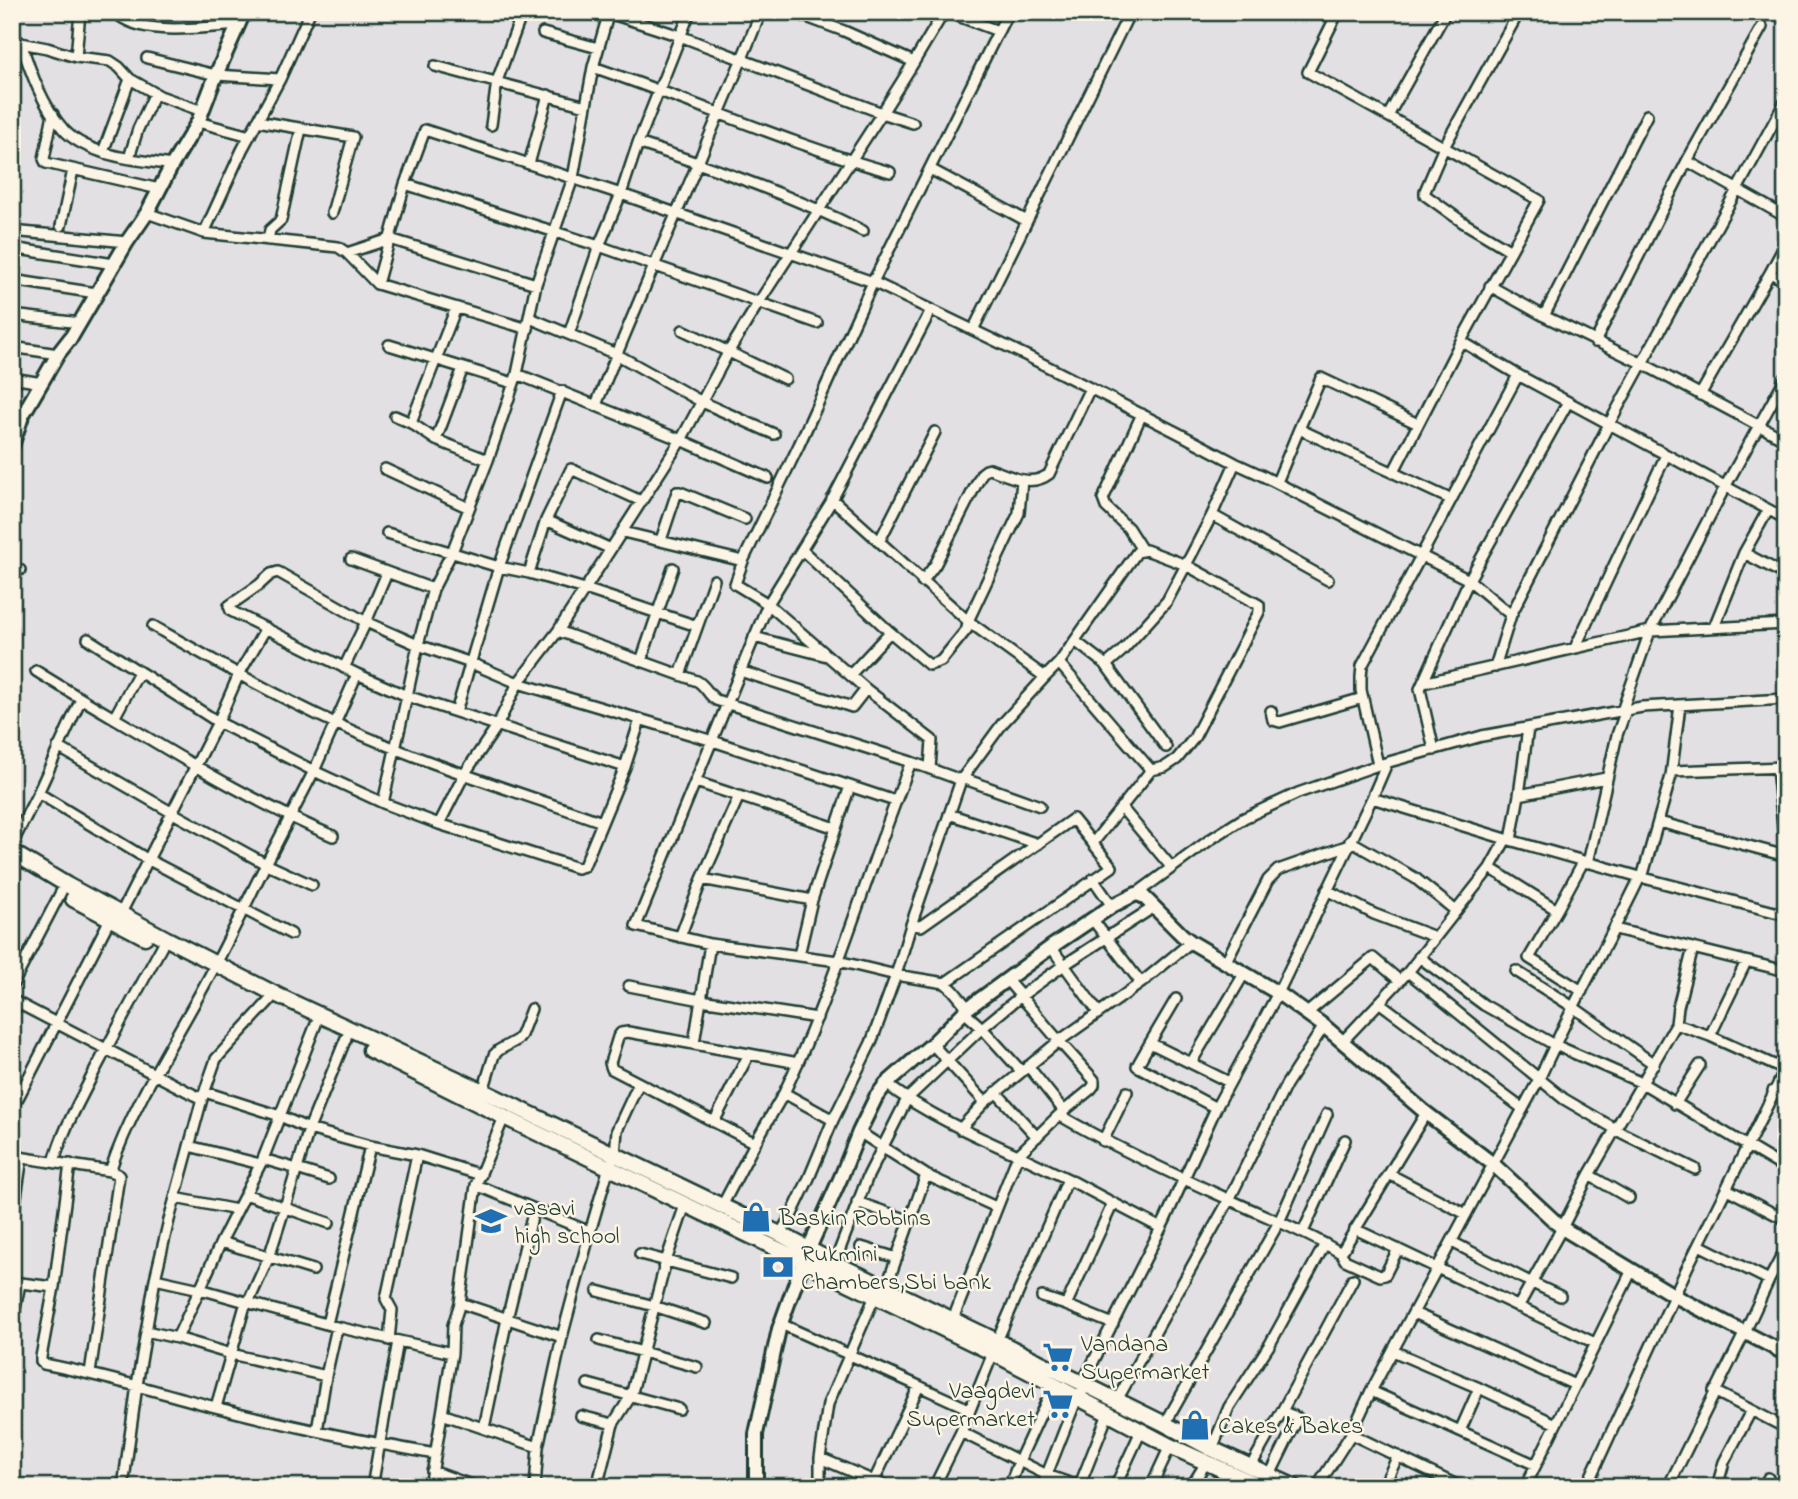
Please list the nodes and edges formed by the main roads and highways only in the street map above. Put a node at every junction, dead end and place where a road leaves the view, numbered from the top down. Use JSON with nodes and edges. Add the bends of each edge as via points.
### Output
{"nodes":[{"id":1,"x":15,"y":861,"type":"edge"},
{"id":2,"x":115,"y":916,"type":"junction"},
{"id":3,"x":214,"y":968,"type":"junction"},
{"id":4,"x":612,"y":1161,"type":"junction"},
{"id":5,"x":806,"y":1256,"type":"junction"},
{"id":6,"x":881,"y":1292,"type":"junction"},
{"id":7,"x":995,"y":1347,"type":"junction"},
{"id":8,"x":1082,"y":1389,"type":"junction"},
{"id":9,"x":1209,"y":1455,"type":"junction"},
{"id":10,"x":1229,"y":1481,"type":"edge"},
{"id":11,"x":1265,"y":1481,"type":"edge"},
{"id":12,"x":1295,"y":1487,"type":"edge"}],
"edges":[{"from":1,"to":2,"type":"main road","via":[[67,885]]},
{"from":1,"to":2,"type":"main road","via":[[61,892]]},
{"from":2,"to":3,"type":"main road"},
{"from":2,"to":3,"type":"main road","via":[[162,946]]},
{"from":3,"to":4,"type":"main road","via":[[482,1091]]},
{"from":3,"to":4,"type":"main road","via":[[504,1117]]},
{"from":4,"to":5,"type":"main road","via":[[685,1205]]},
{"from":4,"to":5,"type":"main road","via":[[780,1234]]},
{"from":5,"to":6,"type":"main road"},
{"from":6,"to":7,"type":"main road"},
{"from":6,"to":7,"type":"main road","via":[[953,1319]]},
{"from":7,"to":8,"type":"main road"},
{"from":7,"to":8,"type":"main road","via":[[1054,1385]]},
{"from":8,"to":9,"type":"main road","via":[[1165,1424]]},
{"from":8,"to":9,"type":"main road","via":[[1108,1414],[1140,1431],[1170,1446]]},
{"from":9,"to":10,"type":"main road"},
{"from":9,"to":11,"type":"main road","via":[[1251,1466]]},
{"from":10,"to":11,"type":"main road"},
{"from":11,"to":12,"type":"main road"}]}
